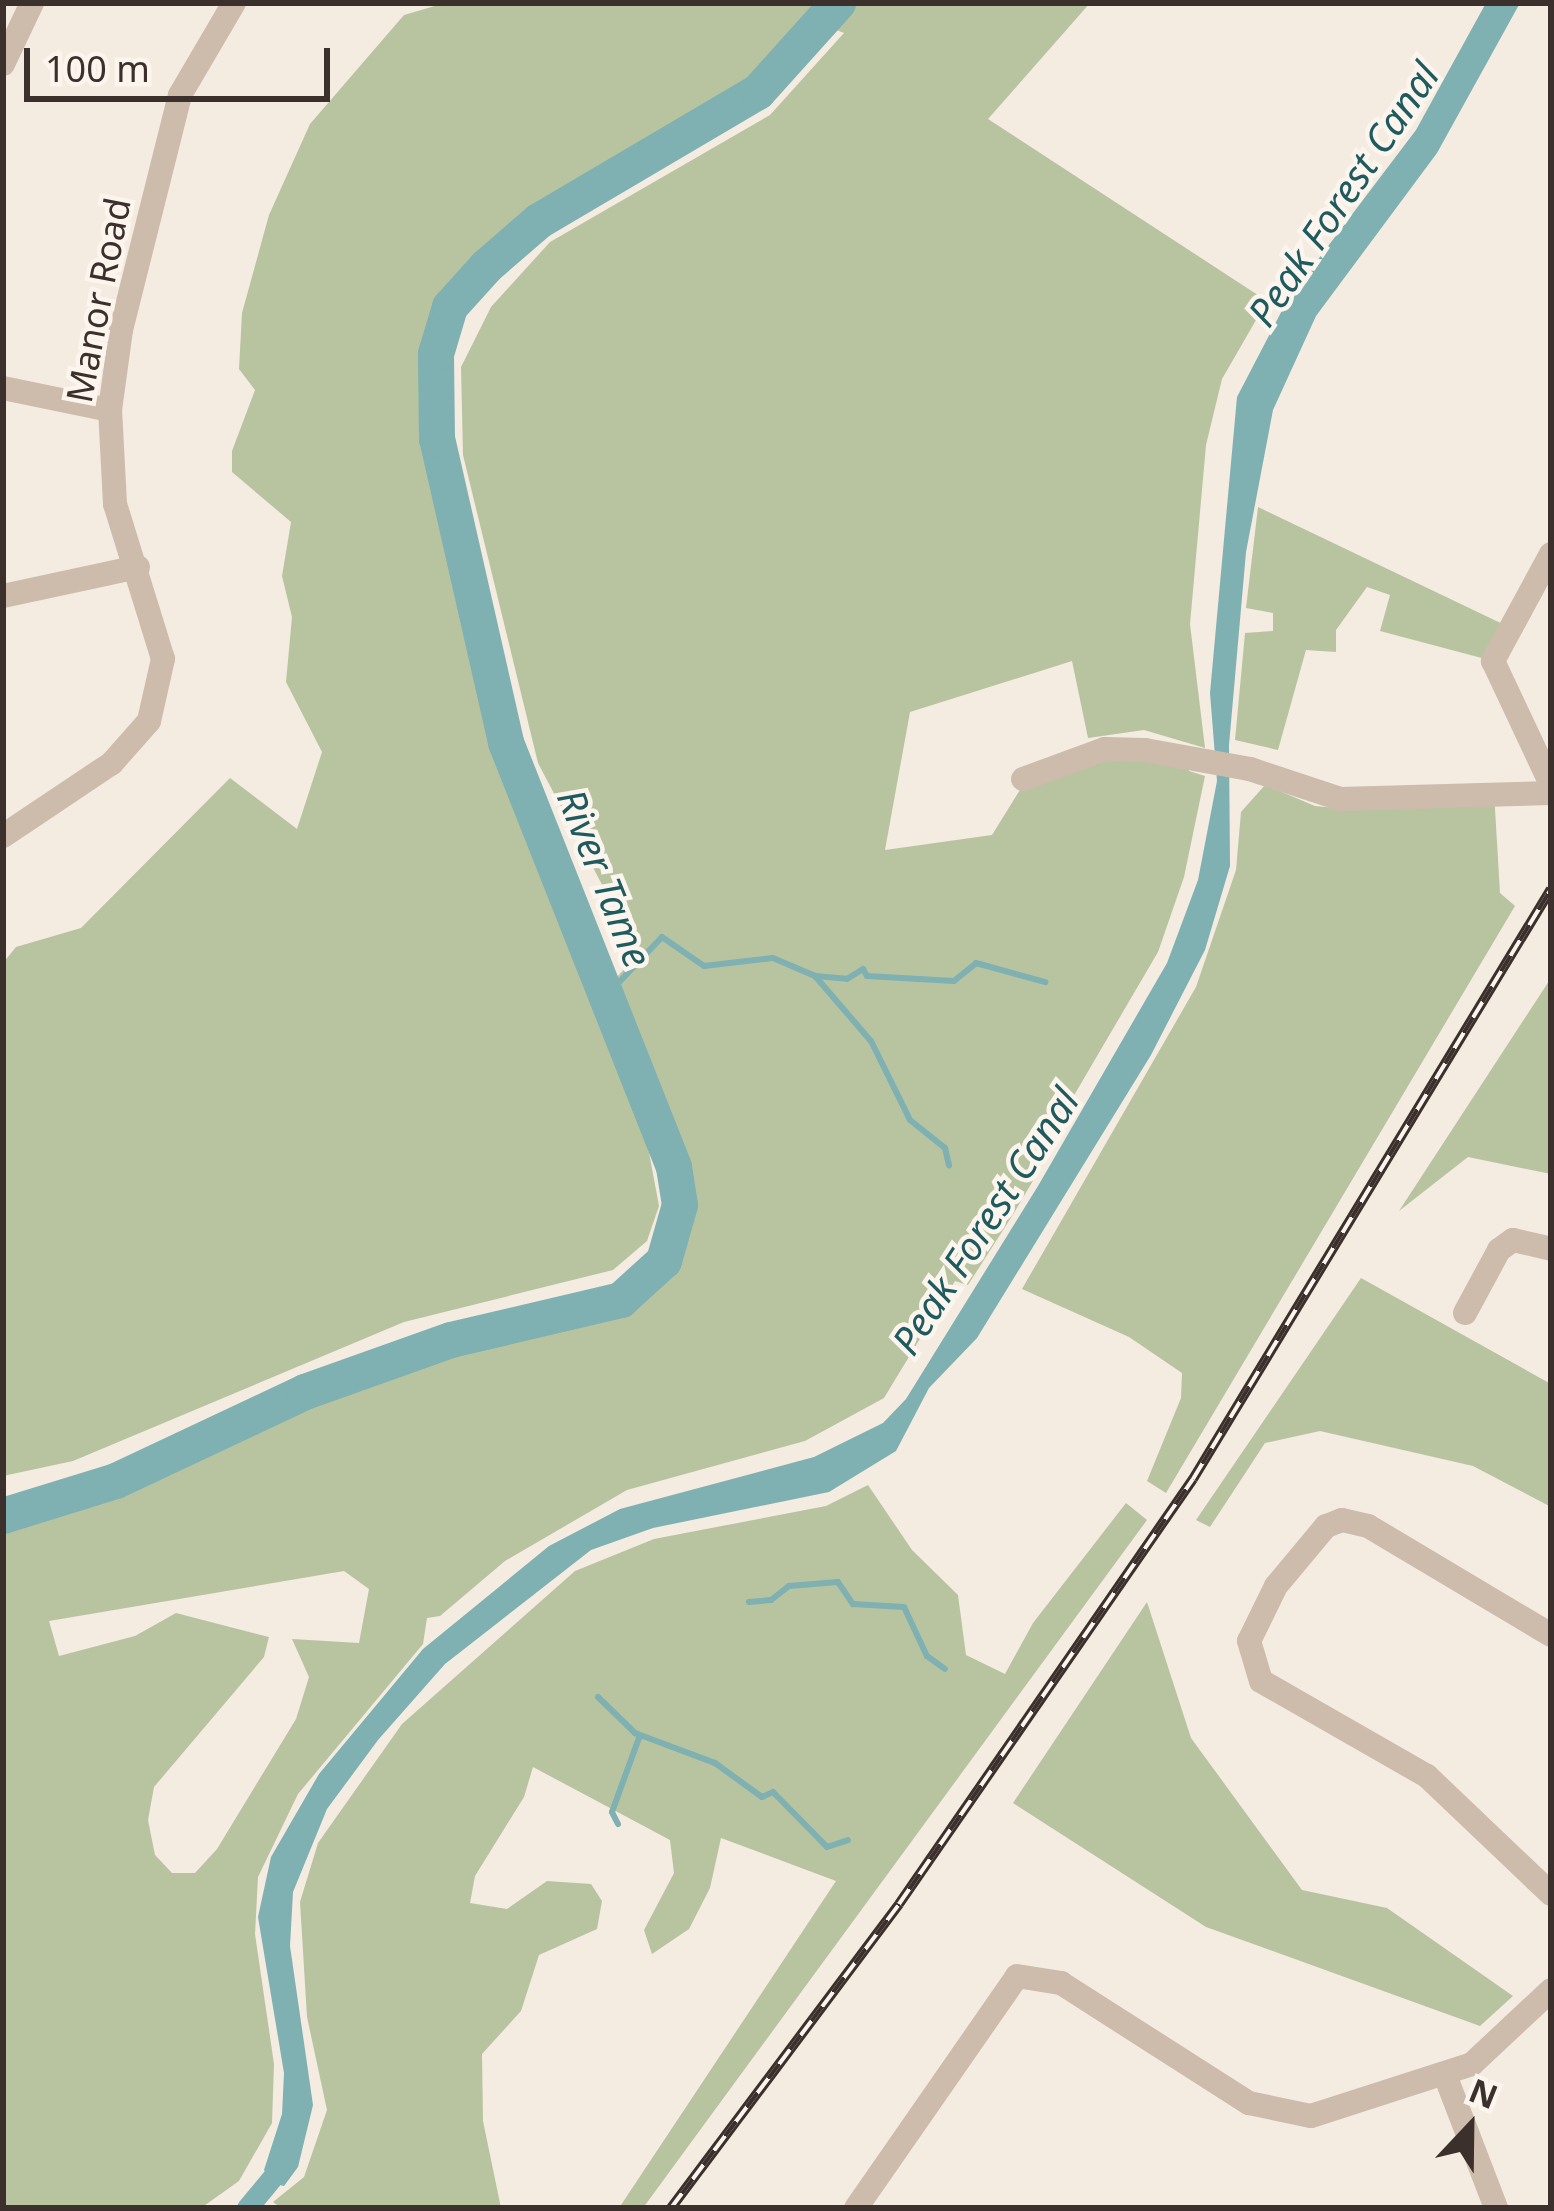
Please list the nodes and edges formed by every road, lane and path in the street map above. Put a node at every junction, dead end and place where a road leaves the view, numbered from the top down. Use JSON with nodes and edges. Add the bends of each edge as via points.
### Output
{"nodes":[{"id":1,"x":32,"y":3,"type":"edge"},
{"id":2,"x":234,"y":3,"type":"edge"},
{"id":3,"x":3,"y":64,"type":"edge"},
{"id":4,"x":3,"y":388,"type":"edge"},
{"id":5,"x":110,"y":410,"type":"junction"},
{"id":6,"x":1551,"y":554,"type":"edge"},
{"id":7,"x":138,"y":567,"type":"junction"},
{"id":8,"x":3,"y":596,"type":"edge"},
{"id":9,"x":1023,"y":779,"type":"dead end"},
{"id":10,"x":1551,"y":784,"type":"edge"},
{"id":11,"x":1551,"y":794,"type":"edge"},
{"id":12,"x":3,"y":836,"type":"edge"},
{"id":13,"x":1551,"y":1249,"type":"edge"},
{"id":14,"x":1466,"y":1312,"type":"dead end"},
{"id":15,"x":1551,"y":1635,"type":"edge"},
{"id":16,"x":1551,"y":1894,"type":"edge"},
{"id":17,"x":1551,"y":1990,"type":"edge"},
{"id":18,"x":1445,"y":2075,"type":"junction"},
{"id":19,"x":856,"y":2208,"type":"edge"},
{"id":20,"x":1496,"y":2208,"type":"edge"}],
"edges":[{"from":1,"to":3,"type":"street"},
{"from":2,"to":5,"type":"street","name":"Manor Road","via":[[180,95],[121,330]]},
{"from":4,"to":5,"type":"street"},
{"from":5,"to":7,"type":"street","name":"Manor Road","via":[[115,504]]},
{"from":6,"to":10,"type":"street","via":[[1493,662]]},
{"from":7,"to":8,"type":"street"},
{"from":7,"to":12,"type":"street","name":"Manor Road","via":[[163,659],[148,721],[112,763]]},
{"from":9,"to":11,"type":"street","via":[[1105,749],[1250,769],[1340,799]]},
{"from":13,"to":14,"type":"street","via":[[1513,1240],[1499,1250]]},
{"from":15,"to":16,"type":"street","via":[[1368,1526],[1342,1520],[1326,1526],[1276,1586],[1249,1641],[1261,1681],[1426,1776]]},
{"from":17,"to":18,"type":"street","via":[[1472,2064]]},
{"from":18,"to":19,"type":"street","via":[[1311,2116],[1267,2111],[1061,1983],[1017,1976]]},
{"from":18,"to":20,"type":"street"}]}
